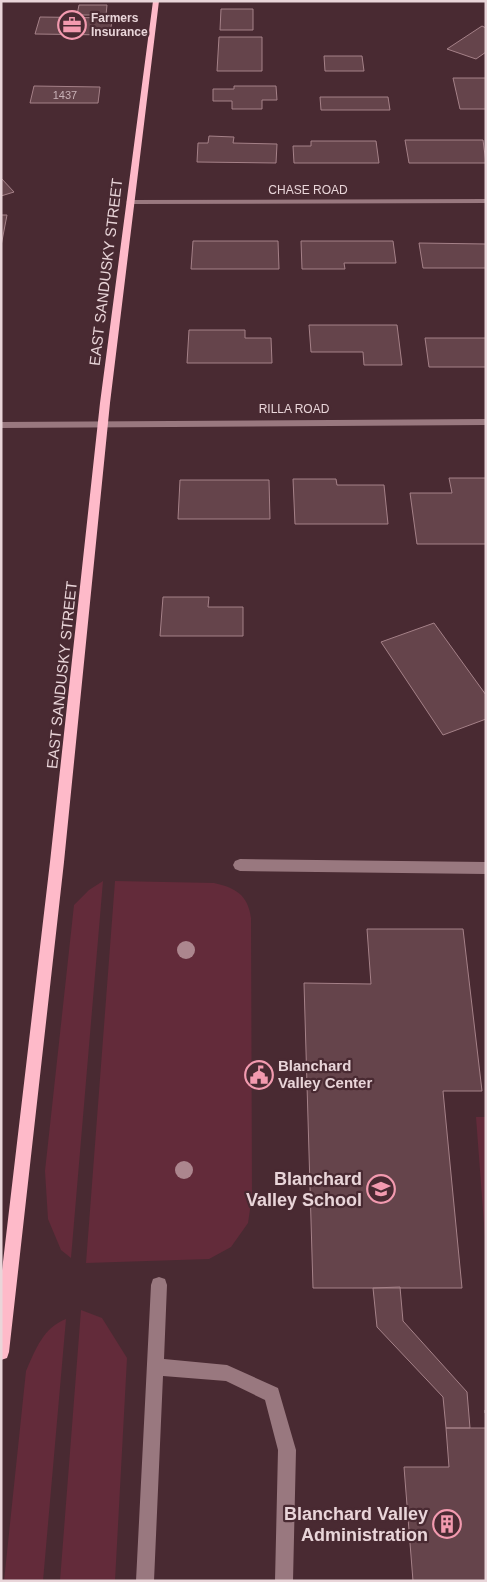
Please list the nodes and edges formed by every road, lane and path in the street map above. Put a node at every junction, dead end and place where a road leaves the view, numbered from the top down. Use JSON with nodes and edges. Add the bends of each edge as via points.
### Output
{"nodes":[{"id":1,"x":156,"y":1,"type":"edge"},
{"id":2,"x":486,"y":201,"type":"edge"},
{"id":3,"x":130,"y":202,"type":"junction"},
{"id":4,"x":486,"y":422,"type":"edge"},
{"id":5,"x":103,"y":423,"type":"junction"},
{"id":6,"x":1,"y":425,"type":"edge"},
{"id":7,"x":240,"y":865,"type":"dead end"},
{"id":8,"x":486,"y":868,"type":"edge"},
{"id":9,"x":159,"y":1285,"type":"dead end"},
{"id":10,"x":1,"y":1352,"type":"edge"},
{"id":11,"x":155,"y":1367,"type":"junction"},
{"id":12,"x":486,"y":1410,"type":"edge"},
{"id":13,"x":486,"y":1416,"type":"edge"},
{"id":14,"x":145,"y":1581,"type":"edge"},
{"id":15,"x":284,"y":1581,"type":"edge"}],
"edges":[{"from":1,"to":3,"type":"main road","name":"EAST SANDUSKY STREET"},
{"from":2,"to":3,"type":"street","name":"CHASE ROAD"},
{"from":3,"to":5,"type":"main road","name":"EAST SANDUSKY STREET"},
{"from":4,"to":5,"type":"street","name":"RILLA ROAD"},
{"from":5,"to":6,"type":"street","name":"RILLA ROAD"},
{"from":5,"to":10,"type":"main road","name":"EAST SANDUSKY STREET"},
{"from":7,"to":8,"type":"street"},
{"from":9,"to":11,"type":"street"},
{"from":11,"to":14,"type":"street"},
{"from":11,"to":15,"type":"street","via":[[227,1374],[272,1394],[287,1450]]},
{"from":12,"to":13,"type":"path"}]}
